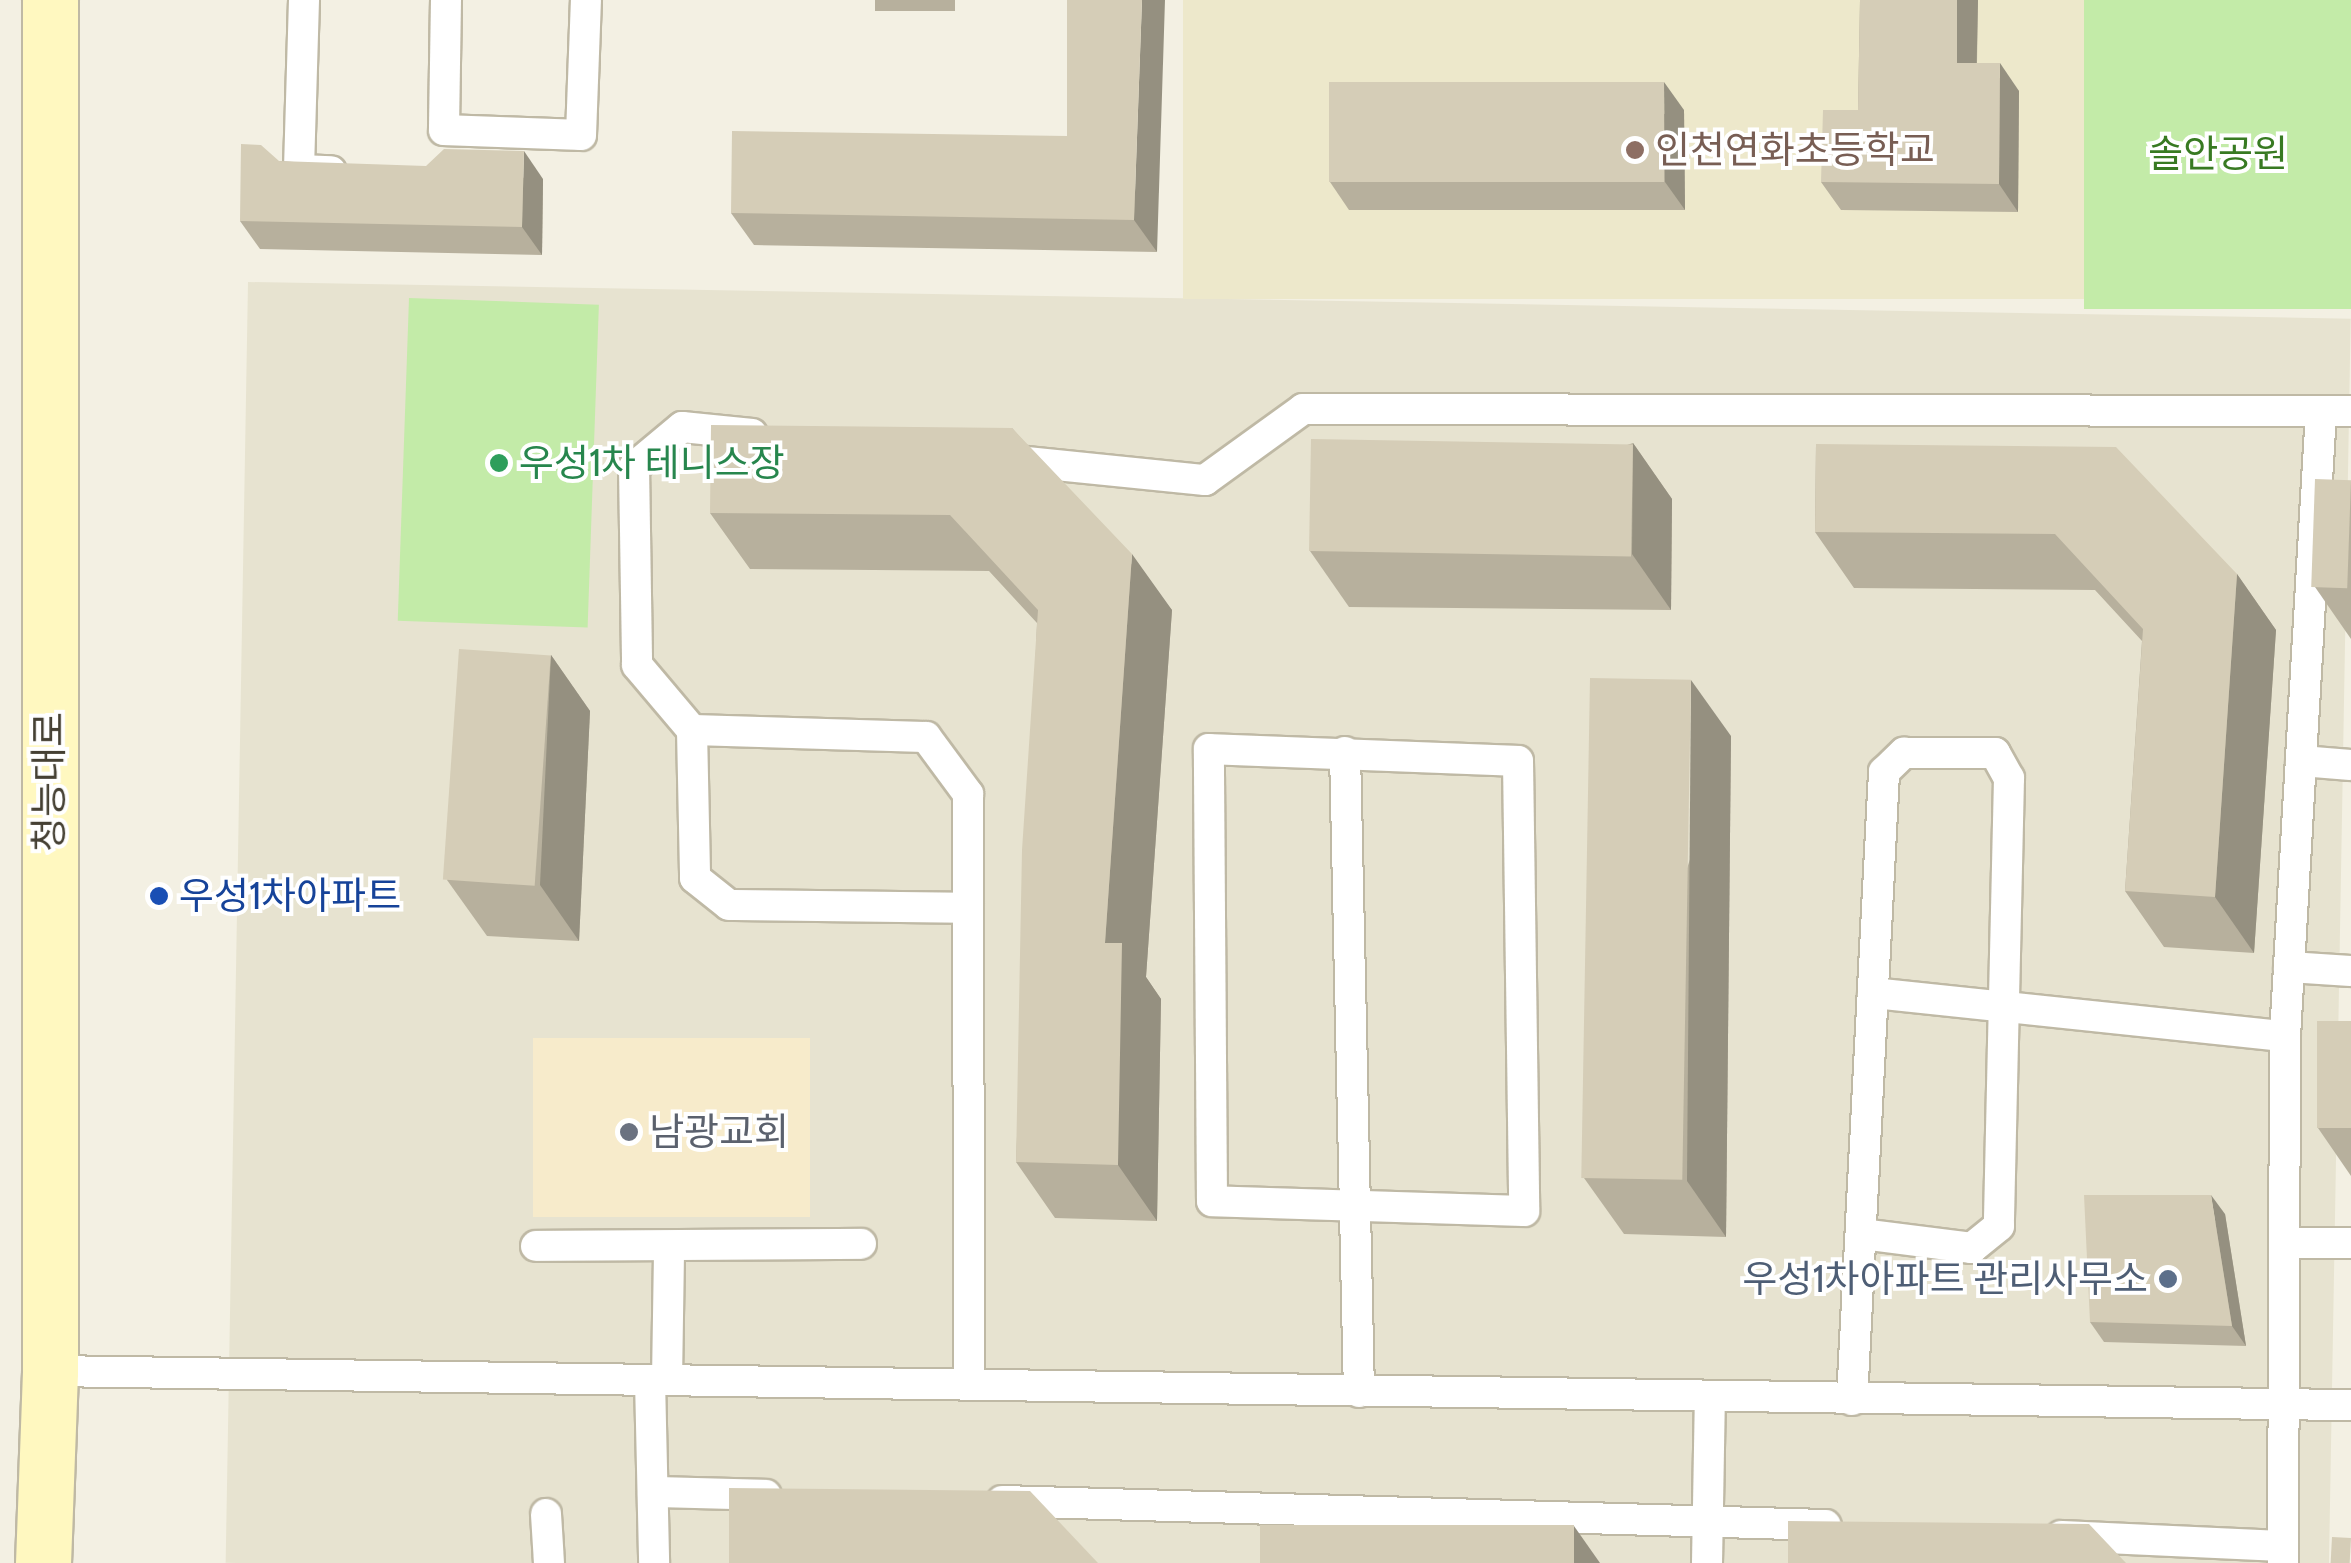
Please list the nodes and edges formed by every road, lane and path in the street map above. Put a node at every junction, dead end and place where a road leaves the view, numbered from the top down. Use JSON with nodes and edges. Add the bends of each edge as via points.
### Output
{"nodes":[{"id":1,"x":50,"y":0,"type":"edge"},
{"id":2,"x":304,"y":0,"type":"edge"},
{"id":3,"x":446,"y":0,"type":"edge"},
{"id":4,"x":586,"y":0,"type":"edge"},
{"id":5,"x":354,"y":172,"type":"edge"},
{"id":6,"x":2336,"y":412,"type":"edge"},
{"id":7,"x":779,"y":436,"type":"edge"},
{"id":8,"x":973,"y":456,"type":"edge"},
{"id":9,"x":692,"y":730,"type":"junction"},
{"id":10,"x":1345,"y":752,"type":"junction"},
{"id":11,"x":2301,"y":761,"type":"junction"},
{"id":12,"x":2351,"y":766,"type":"edge"},
{"id":13,"x":968,"y":908,"type":"junction"},
{"id":14,"x":2289,"y":967,"type":"junction"},
{"id":15,"x":2351,"y":971,"type":"edge"},
{"id":16,"x":1872,"y":993,"type":"junction"},
{"id":17,"x":2004,"y":1007,"type":"junction"},
{"id":18,"x":2286,"y":1036,"type":"junction"},
{"id":19,"x":1354,"y":1204,"type":"junction"},
{"id":20,"x":1861,"y":1234,"type":"junction"},
{"id":21,"x":2285,"y":1243,"type":"junction"},
{"id":22,"x":2351,"y":1243,"type":"edge"},
{"id":23,"x":860,"y":1244,"type":"dead end"},
{"id":24,"x":536,"y":1246,"type":"dead end"},
{"id":25,"x":669,"y":1249,"type":"junction"},
{"id":26,"x":50,"y":1371,"type":"junction"},
{"id":27,"x":658,"y":1380,"type":"junction"},
{"id":28,"x":969,"y":1385,"type":"junction"},
{"id":29,"x":1359,"y":1392,"type":"junction"},
{"id":30,"x":1710,"y":1397,"type":"junction"},
{"id":31,"x":1852,"y":1400,"type":"junction"},
{"id":32,"x":2351,"y":1406,"type":"edge"},
{"id":33,"x":2284,"y":1407,"type":"junction"},
{"id":34,"x":652,"y":1492,"type":"junction"},
{"id":35,"x":792,"y":1496,"type":"edge"},
{"id":36,"x":971,"y":1500,"type":"edge"},
{"id":37,"x":546,"y":1514,"type":"dead end"},
{"id":38,"x":1707,"y":1520,"type":"junction"},
{"id":39,"x":1866,"y":1527,"type":"edge"},
{"id":40,"x":2025,"y":1534,"type":"edge"},
{"id":41,"x":2283,"y":1554,"type":"edge"},
{"id":42,"x":43,"y":1563,"type":"edge"},
{"id":43,"x":549,"y":1563,"type":"edge"},
{"id":44,"x":654,"y":1563,"type":"edge"},
{"id":45,"x":1707,"y":1563,"type":"edge"}],
"edges":[{"from":1,"to":26,"type":"main road","name":"청능대로"},
{"from":2,"to":5,"type":"lane","via":[[299,170]]},
{"from":3,"to":4,"type":"lane","via":[[444,145],[582,135]]},
{"from":6,"to":8,"type":"lane","via":[[1303,409],[1205,480]]},
{"from":6,"to":11,"type":"lane"},
{"from":7,"to":9,"type":"lane","via":[[682,427],[634,467],[637,665]]},
{"from":9,"to":13,"type":"lane","via":[[926,737],[968,794]]},
{"from":9,"to":13,"type":"lane","via":[[695,878],[730,905]]},
{"from":10,"to":19,"type":"lane"},
{"from":10,"to":19,"type":"lane","via":[[1209,749],[1212,1201]]},
{"from":10,"to":19,"type":"lane","via":[[1518,762],[1524,1210]]},
{"from":11,"to":12,"type":"lane"},
{"from":11,"to":14,"type":"lane"},
{"from":13,"to":28,"type":"lane"},
{"from":14,"to":15,"type":"lane"},
{"from":14,"to":18,"type":"lane"},
{"from":16,"to":17,"type":"lane"},
{"from":16,"to":17,"type":"lane","via":[[1884,772],[1904,753],[1995,754],[2009,778]]},
{"from":16,"to":20,"type":"lane"},
{"from":17,"to":18,"type":"lane"},
{"from":17,"to":20,"type":"lane","via":[[1999,1226],[1972,1248]]},
{"from":18,"to":21,"type":"lane"},
{"from":19,"to":29,"type":"lane"},
{"from":20,"to":31,"type":"lane"},
{"from":21,"to":22,"type":"lane"},
{"from":21,"to":33,"type":"lane"},
{"from":23,"to":25,"type":"lane"},
{"from":24,"to":25,"type":"lane"},
{"from":25,"to":27,"type":"lane"},
{"from":26,"to":27,"type":"lane"},
{"from":26,"to":42,"type":"main road","name":"청능대로"},
{"from":27,"to":28,"type":"lane"},
{"from":27,"to":34,"type":"lane"},
{"from":28,"to":29,"type":"lane"},
{"from":29,"to":30,"type":"lane"},
{"from":30,"to":31,"type":"lane"},
{"from":30,"to":38,"type":"lane"},
{"from":31,"to":33,"type":"lane"},
{"from":32,"to":33,"type":"lane"},
{"from":33,"to":41,"type":"lane"},
{"from":34,"to":35,"type":"lane"},
{"from":34,"to":44,"type":"lane"},
{"from":36,"to":38,"type":"lane"},
{"from":37,"to":43,"type":"lane"},
{"from":38,"to":39,"type":"lane"},
{"from":38,"to":45,"type":"lane"},
{"from":40,"to":41,"type":"lane"}]}
